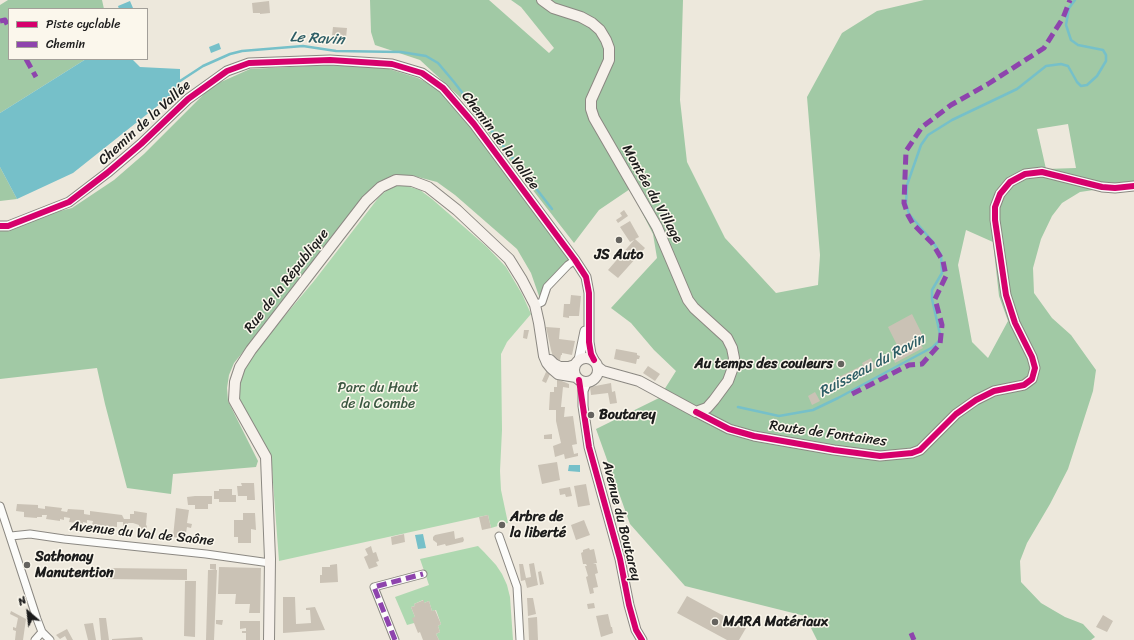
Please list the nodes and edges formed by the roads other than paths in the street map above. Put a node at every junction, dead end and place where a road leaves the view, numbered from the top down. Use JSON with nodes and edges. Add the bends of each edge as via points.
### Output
{"nodes":[{"id":1,"x":542,"y":0,"type":"edge"},
{"id":2,"x":1134,"y":186,"type":"edge"},
{"id":3,"x":0,"y":226,"type":"edge"},
{"id":4,"x":576,"y":262,"type":"junction"},
{"id":5,"x":535,"y":305,"type":"junction"},
{"id":6,"x":589,"y":318,"type":"junction"},
{"id":7,"x":542,"y":340,"type":"junction"},
{"id":8,"x":577,"y":363,"type":"junction"},
{"id":9,"x":596,"y":364,"type":"junction"},
{"id":10,"x":624,"y":377,"type":"junction"},
{"id":11,"x":596,"y":378,"type":"junction"},
{"id":12,"x":580,"y":380,"type":"junction"},
{"id":13,"x":696,"y":412,"type":"junction"},
{"id":14,"x":0,"y":506,"type":"edge"},
{"id":15,"x":8,"y":528,"type":"junction"},
{"id":16,"x":0,"y":530,"type":"edge"},
{"id":17,"x":11,"y":536,"type":"junction"},
{"id":18,"x":499,"y":536,"type":"dead end"},
{"id":19,"x":270,"y":563,"type":"junction"},
{"id":20,"x":423,"y":574,"type":"dead end"},
{"id":21,"x":42,"y":632,"type":"junction"},
{"id":22,"x":35,"y":640,"type":"edge"},
{"id":23,"x":50,"y":640,"type":"edge"},
{"id":24,"x":270,"y":640,"type":"edge"},
{"id":25,"x":395,"y":640,"type":"edge"},
{"id":26,"x":520,"y":640,"type":"edge"},
{"id":27,"x":642,"y":640,"type":"edge"}],
"edges":[{"from":1,"to":13,"type":"main road","name":"Montée du Village","via":[[553,8],[592,23],[606,40],[609,48],[608,60],[591,100],[594,118],[658,227],[688,300],[727,338],[732,348],[734,358],[728,381],[707,408]]},
{"from":2,"to":13,"type":"street","name":"Route de Fontaines","via":[[1102,187],[1042,172],[1025,174],[1010,182],[1000,194],[995,207],[995,220],[1006,295],[1015,323],[1032,357],[1035,368],[1032,379],[1024,385],[994,391],[976,400],[956,414],[920,450],[880,456],[754,436],[729,429]]},
{"from":3,"to":4,"type":"street","name":"Chemin de la Vallée","via":[[8,226],[69,202],[141,144],[188,99],[227,71],[250,63],[330,60],[392,64],[422,73],[443,88],[474,124]]},
{"from":4,"to":5,"type":"street","via":[[568,265],[547,287],[542,302]]},
{"from":4,"to":6,"type":"street","via":[[586,277]]},
{"from":5,"to":7,"type":"main road","name":"Rue de la République"},
{"from":5,"to":19,"type":"main road","name":"Rue de la République","via":[[509,258],[428,187],[412,181],[396,180],[381,187],[366,201],[251,350],[240,367],[235,382],[234,400],[266,457]]},
{"from":6,"to":8,"type":"street"},
{"from":6,"to":9,"type":"street","via":[[589,342]]},
{"from":7,"to":8,"type":"main road","name":"Rue de la République","via":[[554,364],[569,367]]},
{"from":7,"to":12,"type":"main road","name":"Rue de la République","via":[[544,356],[551,368],[558,374]]},
{"from":8,"to":9,"type":"main road","via":[[586,358]]},
{"from":8,"to":12,"type":"main road","via":[[574,371]]},
{"from":9,"to":10,"type":"main road","via":[[603,371]]},
{"from":9,"to":11,"type":"main road","via":[[599,371]]},
{"from":10,"to":11,"type":"main road"},
{"from":10,"to":13,"type":"main road","via":[[639,381]]},
{"from":11,"to":12,"type":"main road","via":[[593,381]]},
{"from":12,"to":27,"type":"street","name":"Avenue du Boutarey","via":[[589,447],[620,559],[636,630]]},
{"from":14,"to":15,"type":"street"},
{"from":15,"to":16,"type":"street"},
{"from":15,"to":17,"type":"street"},
{"from":17,"to":19,"type":"street","name":"Avenue du Val de Saône","via":[[30,534]]},
{"from":17,"to":21,"type":"street"},
{"from":18,"to":26,"type":"street","via":[[517,587]]},
{"from":19,"to":24,"type":"main road","name":"Rue de la République"},
{"from":20,"to":25,"type":"street","via":[[374,587]]},
{"from":21,"to":22,"type":"street"},
{"from":21,"to":23,"type":"street"}]}
